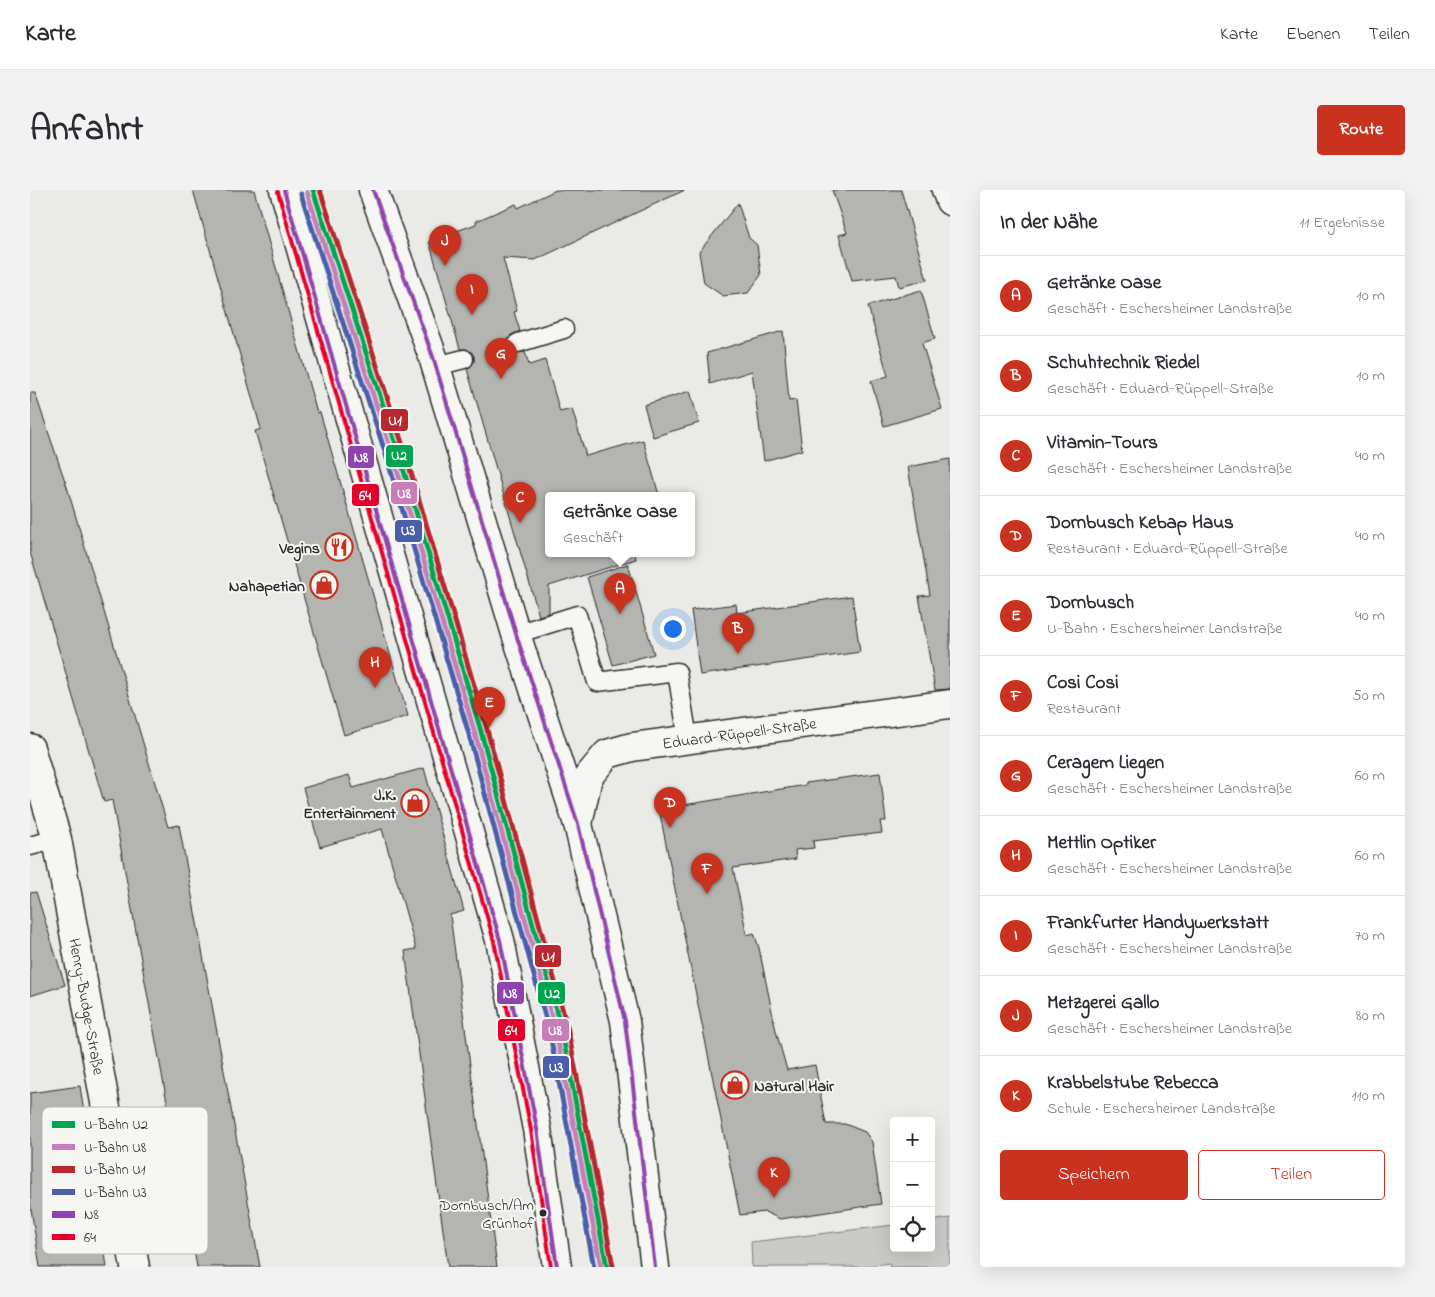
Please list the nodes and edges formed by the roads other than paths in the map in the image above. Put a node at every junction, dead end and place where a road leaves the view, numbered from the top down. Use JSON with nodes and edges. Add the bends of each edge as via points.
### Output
{"nodes":[{"id":1,"x":284,"y":190,"type":"edge"},
{"id":2,"x":373,"y":190,"type":"edge"},
{"id":3,"x":946,"y":190,"type":"edge"},
{"id":4,"x":950,"y":201,"type":"edge"},
{"id":5,"x":564,"y":329,"type":"dead end"},
{"id":6,"x":518,"y":343,"type":"dead end"},
{"id":7,"x":464,"y":359,"type":"dead end"},
{"id":8,"x":436,"y":366,"type":"junction"},
{"id":9,"x":516,"y":634,"type":"junction"},
{"id":10,"x":950,"y":704,"type":"edge"},
{"id":11,"x":688,"y":739,"type":"junction"},
{"id":12,"x":30,"y":748,"type":"edge"},
{"id":13,"x":578,"y":824,"type":"junction"},
{"id":14,"x":57,"y":839,"type":"junction"},
{"id":15,"x":30,"y":846,"type":"edge"},
{"id":16,"x":106,"y":1107,"type":"edge"},
{"id":17,"x":133,"y":1254,"type":"edge"},
{"id":18,"x":135,"y":1267,"type":"edge"},
{"id":19,"x":557,"y":1267,"type":"edge"},
{"id":20,"x":655,"y":1267,"type":"edge"}],
"edges":[{"from":1,"to":19,"type":"main road","via":[[500,940],[537,1129]]},
{"from":2,"to":8,"type":"main road"},
{"from":3,"to":4,"type":"main road"},
{"from":5,"to":6,"type":"lane"},
{"from":7,"to":8,"type":"lane"},
{"from":8,"to":9,"type":"main road"},
{"from":9,"to":11,"type":"lane","via":[[577,615],[597,682],[677,672]]},
{"from":9,"to":13,"type":"main road"},
{"from":10,"to":11,"type":"main road","name":"Eduard-Rüppell-Straße"},
{"from":11,"to":13,"type":"main road","name":"Eduard-Rüppell-Straße","via":[[607,754],[588,776]]},
{"from":12,"to":14,"type":"main road","name":"Henry-Budge-Straße"},
{"from":13,"to":20,"type":"main road","via":[[625,1021]]},
{"from":14,"to":15,"type":"lane"},
{"from":14,"to":16,"type":"main road","name":"Henry-Budge-Straße"},
{"from":17,"to":18,"type":"main road","name":"Henry-Budge-Straße"}]}
